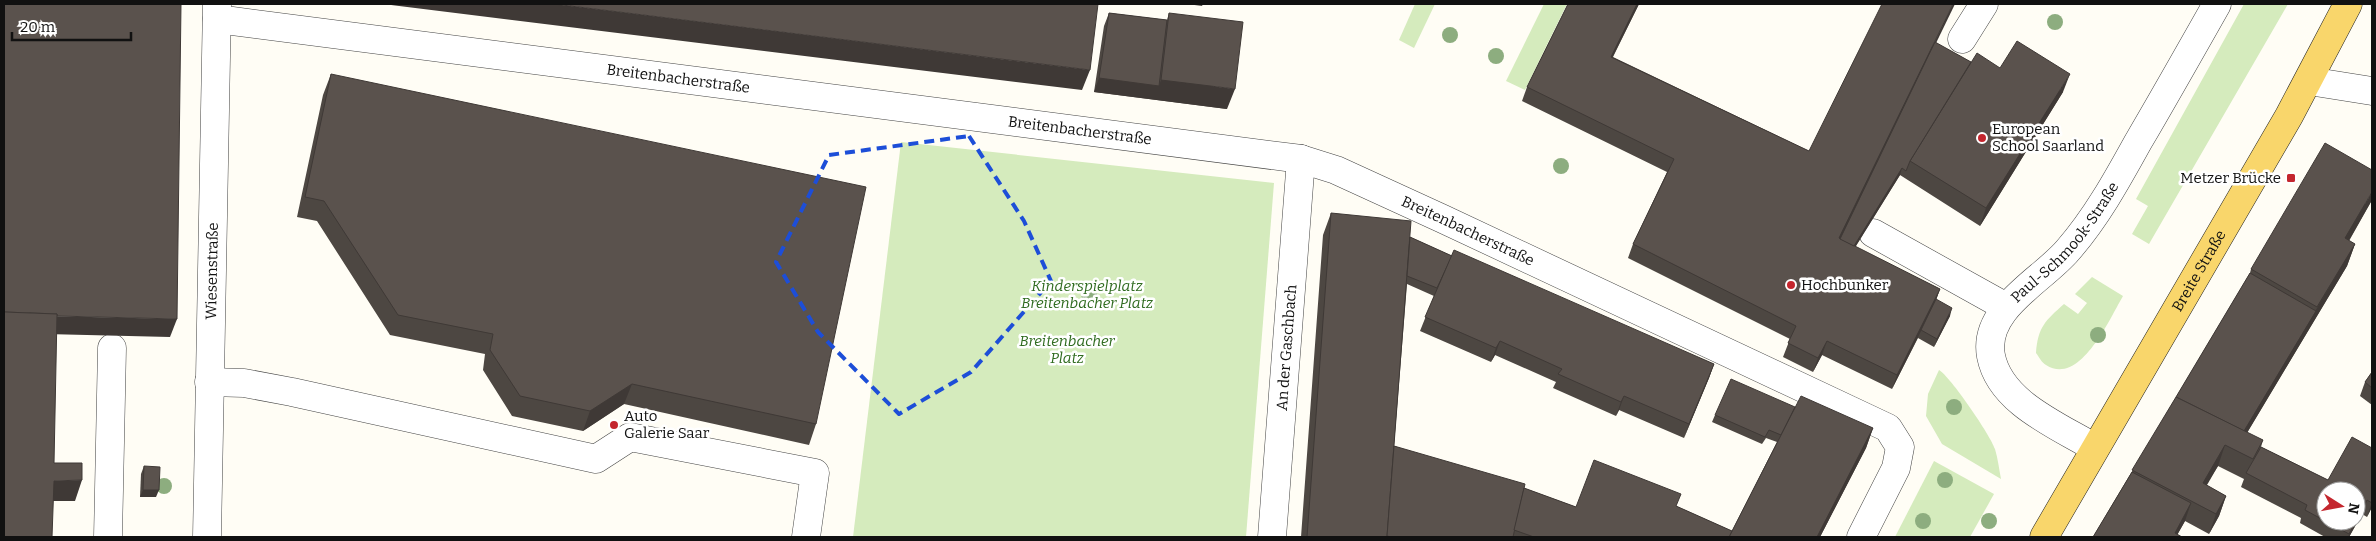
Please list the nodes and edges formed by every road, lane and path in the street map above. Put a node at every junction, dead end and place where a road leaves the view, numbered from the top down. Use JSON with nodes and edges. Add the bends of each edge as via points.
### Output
{"nodes":[{"id":1,"x":1984,"y":4,"type":"edge"},
{"id":2,"x":2217,"y":4,"type":"edge"},
{"id":3,"x":2348,"y":4,"type":"edge"},
{"id":4,"x":217,"y":11,"type":"edge"},
{"id":5,"x":1962,"y":40,"type":"dead end"},
{"id":6,"x":2309,"y":80,"type":"junction"},
{"id":7,"x":2372,"y":91,"type":"edge"},
{"id":8,"x":1301,"y":159,"type":"junction"},
{"id":9,"x":1873,"y":233,"type":"dead end"},
{"id":10,"x":2006,"y":307,"type":"junction"},
{"id":11,"x":112,"y":348,"type":"dead end"},
{"id":12,"x":209,"y":382,"type":"junction"},
{"id":13,"x":2096,"y":448,"type":"junction"},
{"id":14,"x":108,"y":537,"type":"edge"},
{"id":15,"x":207,"y":537,"type":"edge"},
{"id":16,"x":806,"y":537,"type":"edge"},
{"id":17,"x":1272,"y":537,"type":"edge"},
{"id":18,"x":1861,"y":537,"type":"edge"},
{"id":19,"x":2044,"y":537,"type":"edge"}],
"edges":[{"from":1,"to":5,"type":"street"},
{"from":2,"to":10,"type":"street","name":"Paul-Schmook-Straße","via":[[2093,219],[2061,258]]},
{"from":3,"to":6,"type":"main road","name":"Breite Straße"},
{"from":4,"to":8,"type":"street","name":"Breitenbacherstraße"},
{"from":4,"to":12,"type":"street","name":"Wiesenstraße"},
{"from":6,"to":7,"type":"street"},
{"from":6,"to":13,"type":"main road","name":"Breite Straße"},
{"from":8,"to":17,"type":"street","name":"An der Gaschbach"},
{"from":8,"to":18,"type":"street","name":"Breitenbacherstraße","via":[[1336,170],[1888,428],[1900,447],[1896,468]]},
{"from":9,"to":10,"type":"street"},
{"from":10,"to":13,"type":"street","name":"Paul-Schmook-Straße","via":[[1993,333],[1990,355],[2000,380],[2022,403]]},
{"from":11,"to":14,"type":"street"},
{"from":12,"to":15,"type":"street","name":"Wiesenstraße"},
{"from":12,"to":16,"type":"street","via":[[244,383],[292,392],[596,459],[630,437],[815,473]]},
{"from":13,"to":19,"type":"main road","name":"Breite Straße"}]}
